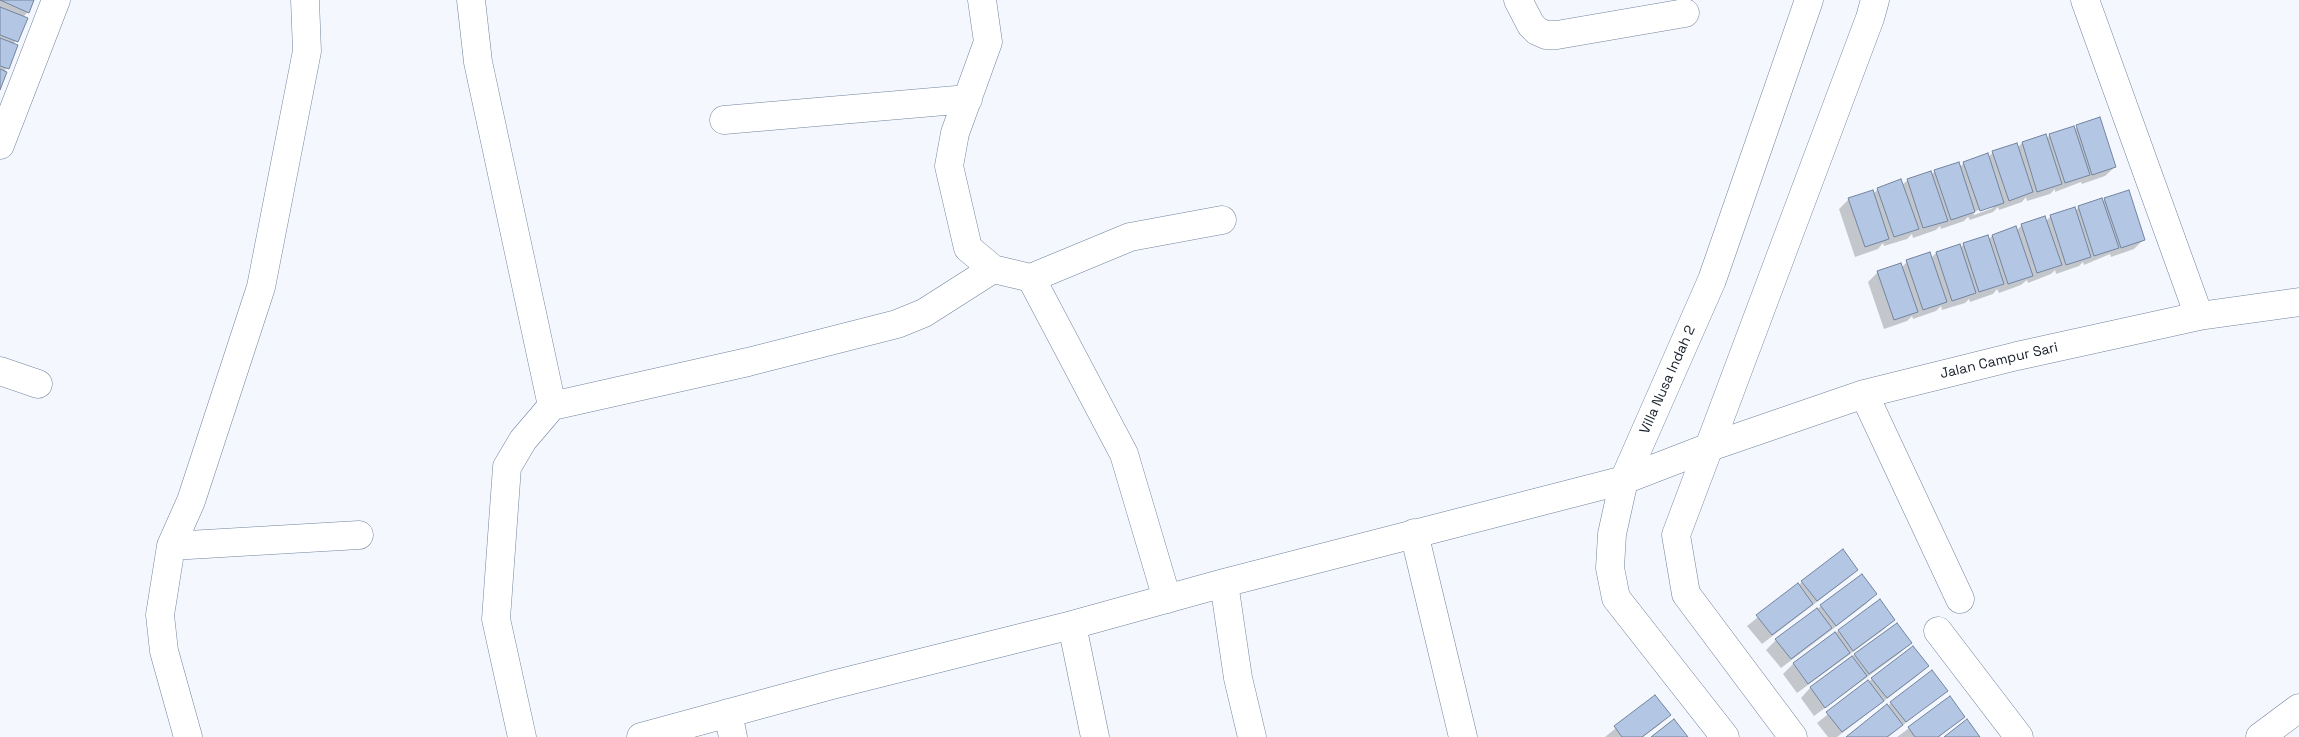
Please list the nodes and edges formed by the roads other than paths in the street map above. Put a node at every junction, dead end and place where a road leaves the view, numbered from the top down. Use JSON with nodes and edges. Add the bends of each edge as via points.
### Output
{"nodes":[{"id":1,"x":56,"y":0,"type":"edge"},
{"id":2,"x":305,"y":0,"type":"edge"},
{"id":3,"x":471,"y":0,"type":"edge"},
{"id":4,"x":982,"y":0,"type":"edge"},
{"id":5,"x":1518,"y":0,"type":"edge"},
{"id":6,"x":1809,"y":0,"type":"edge"},
{"id":7,"x":1875,"y":0,"type":"edge"},
{"id":8,"x":2085,"y":0,"type":"edge"},
{"id":9,"x":1685,"y":13,"type":"dead end"},
{"id":10,"x":968,"y":99,"type":"junction"},
{"id":11,"x":724,"y":120,"type":"dead end"},
{"id":12,"x":0,"y":145,"type":"edge"},
{"id":13,"x":1222,"y":220,"type":"dead end"},
{"id":14,"x":993,"y":269,"type":"junction"},
{"id":15,"x":1031,"y":278,"type":"junction"},
{"id":16,"x":2299,"y":302,"type":"edge"},
{"id":17,"x":2200,"y":316,"type":"junction"},
{"id":18,"x":0,"y":371,"type":"edge"},
{"id":19,"x":38,"y":384,"type":"dead end"},
{"id":20,"x":1864,"y":394,"type":"junction"},
{"id":21,"x":552,"y":406,"type":"junction"},
{"id":22,"x":1707,"y":448,"type":"junction"},
{"id":23,"x":1624,"y":480,"type":"junction"},
{"id":24,"x":1414,"y":533,"type":"junction"},
{"id":25,"x":359,"y":535,"type":"dead end"},
{"id":26,"x":171,"y":546,"type":"junction"},
{"id":27,"x":1224,"y":583,"type":"junction"},
{"id":28,"x":1167,"y":599,"type":"junction"},
{"id":29,"x":1960,"y":599,"type":"dead end"},
{"id":30,"x":1072,"y":625,"type":"junction"},
{"id":31,"x":1938,"y":630,"type":"dead end"},
{"id":32,"x":2293,"y":721,"type":"edge"},
{"id":33,"x":731,"y":725,"type":"edge"},
{"id":34,"x":188,"y":737,"type":"edge"},
{"id":35,"x":522,"y":737,"type":"edge"},
{"id":36,"x":641,"y":737,"type":"edge"},
{"id":37,"x":1095,"y":737,"type":"edge"},
{"id":38,"x":1252,"y":737,"type":"edge"},
{"id":39,"x":1463,"y":737,"type":"edge"},
{"id":40,"x":1725,"y":737,"type":"edge"},
{"id":41,"x":1793,"y":737,"type":"edge"},
{"id":42,"x":2019,"y":737,"type":"edge"},
{"id":43,"x":2260,"y":737,"type":"edge"}],
"edges":[{"from":1,"to":12,"type":"street"},
{"from":2,"to":26,"type":"street","via":[[307,51],[261,287],[191,502]]},
{"from":3,"to":21,"type":"street","via":[[478,62]]},
{"from":4,"to":10,"type":"street","via":[[988,42]]},
{"from":5,"to":9,"type":"street","via":[[1530,24],[1546,35]]},
{"from":6,"to":23,"type":"street","name":"Villa Nusa Indah 2","via":[[1712,280]]},
{"from":7,"to":22,"type":"street"},
{"from":8,"to":17,"type":"street"},
{"from":10,"to":11,"type":"street"},
{"from":10,"to":14,"type":"street","via":[[955,133],[949,166],[968,248]]},
{"from":13,"to":15,"type":"street","via":[[1130,237]]},
{"from":14,"to":15,"type":"street"},
{"from":14,"to":21,"type":"street","via":[[924,313],[897,324]]},
{"from":15,"to":28,"type":"street","via":[[1124,454]]},
{"from":16,"to":17,"type":"street","name":"Jalan Campur Sari"},
{"from":17,"to":20,"type":"street","name":"Jalan Campur Sari"},
{"from":18,"to":19,"type":"street"},
{"from":20,"to":22,"type":"street","name":"Jalan Campur Sari"},
{"from":20,"to":29,"type":"street"},
{"from":21,"to":35,"type":"street","via":[[523,440],[507,467],[496,619]]},
{"from":22,"to":23,"type":"street","name":"Jalan Campur Sari"},
{"from":22,"to":41,"type":"street","via":[[1676,535],[1686,594]]},
{"from":23,"to":24,"type":"street","name":"Jalan Campur Sari"},
{"from":23,"to":40,"type":"street","name":"Villa Nusa Indah 2","via":[[1612,534],[1610,568],[1616,598]]},
{"from":24,"to":27,"type":"street","name":"Jalan Campur Sari"},
{"from":24,"to":39,"type":"street"},
{"from":25,"to":26,"type":"street"},
{"from":26,"to":34,"type":"street","via":[[160,615],[164,650]]},
{"from":27,"to":28,"type":"street","name":"Jalan Campur Sari"},
{"from":27,"to":38,"type":"street","via":[[1238,678]]},
{"from":28,"to":30,"type":"street","name":"Jalan Campur Sari"},
{"from":30,"to":33,"type":"street","name":"Jalan Campur Sari"},
{"from":30,"to":37,"type":"street"},
{"from":31,"to":42,"type":"street"},
{"from":32,"to":43,"type":"street"},
{"from":33,"to":36,"type":"street","name":"Jalan Campur Sari"}]}
